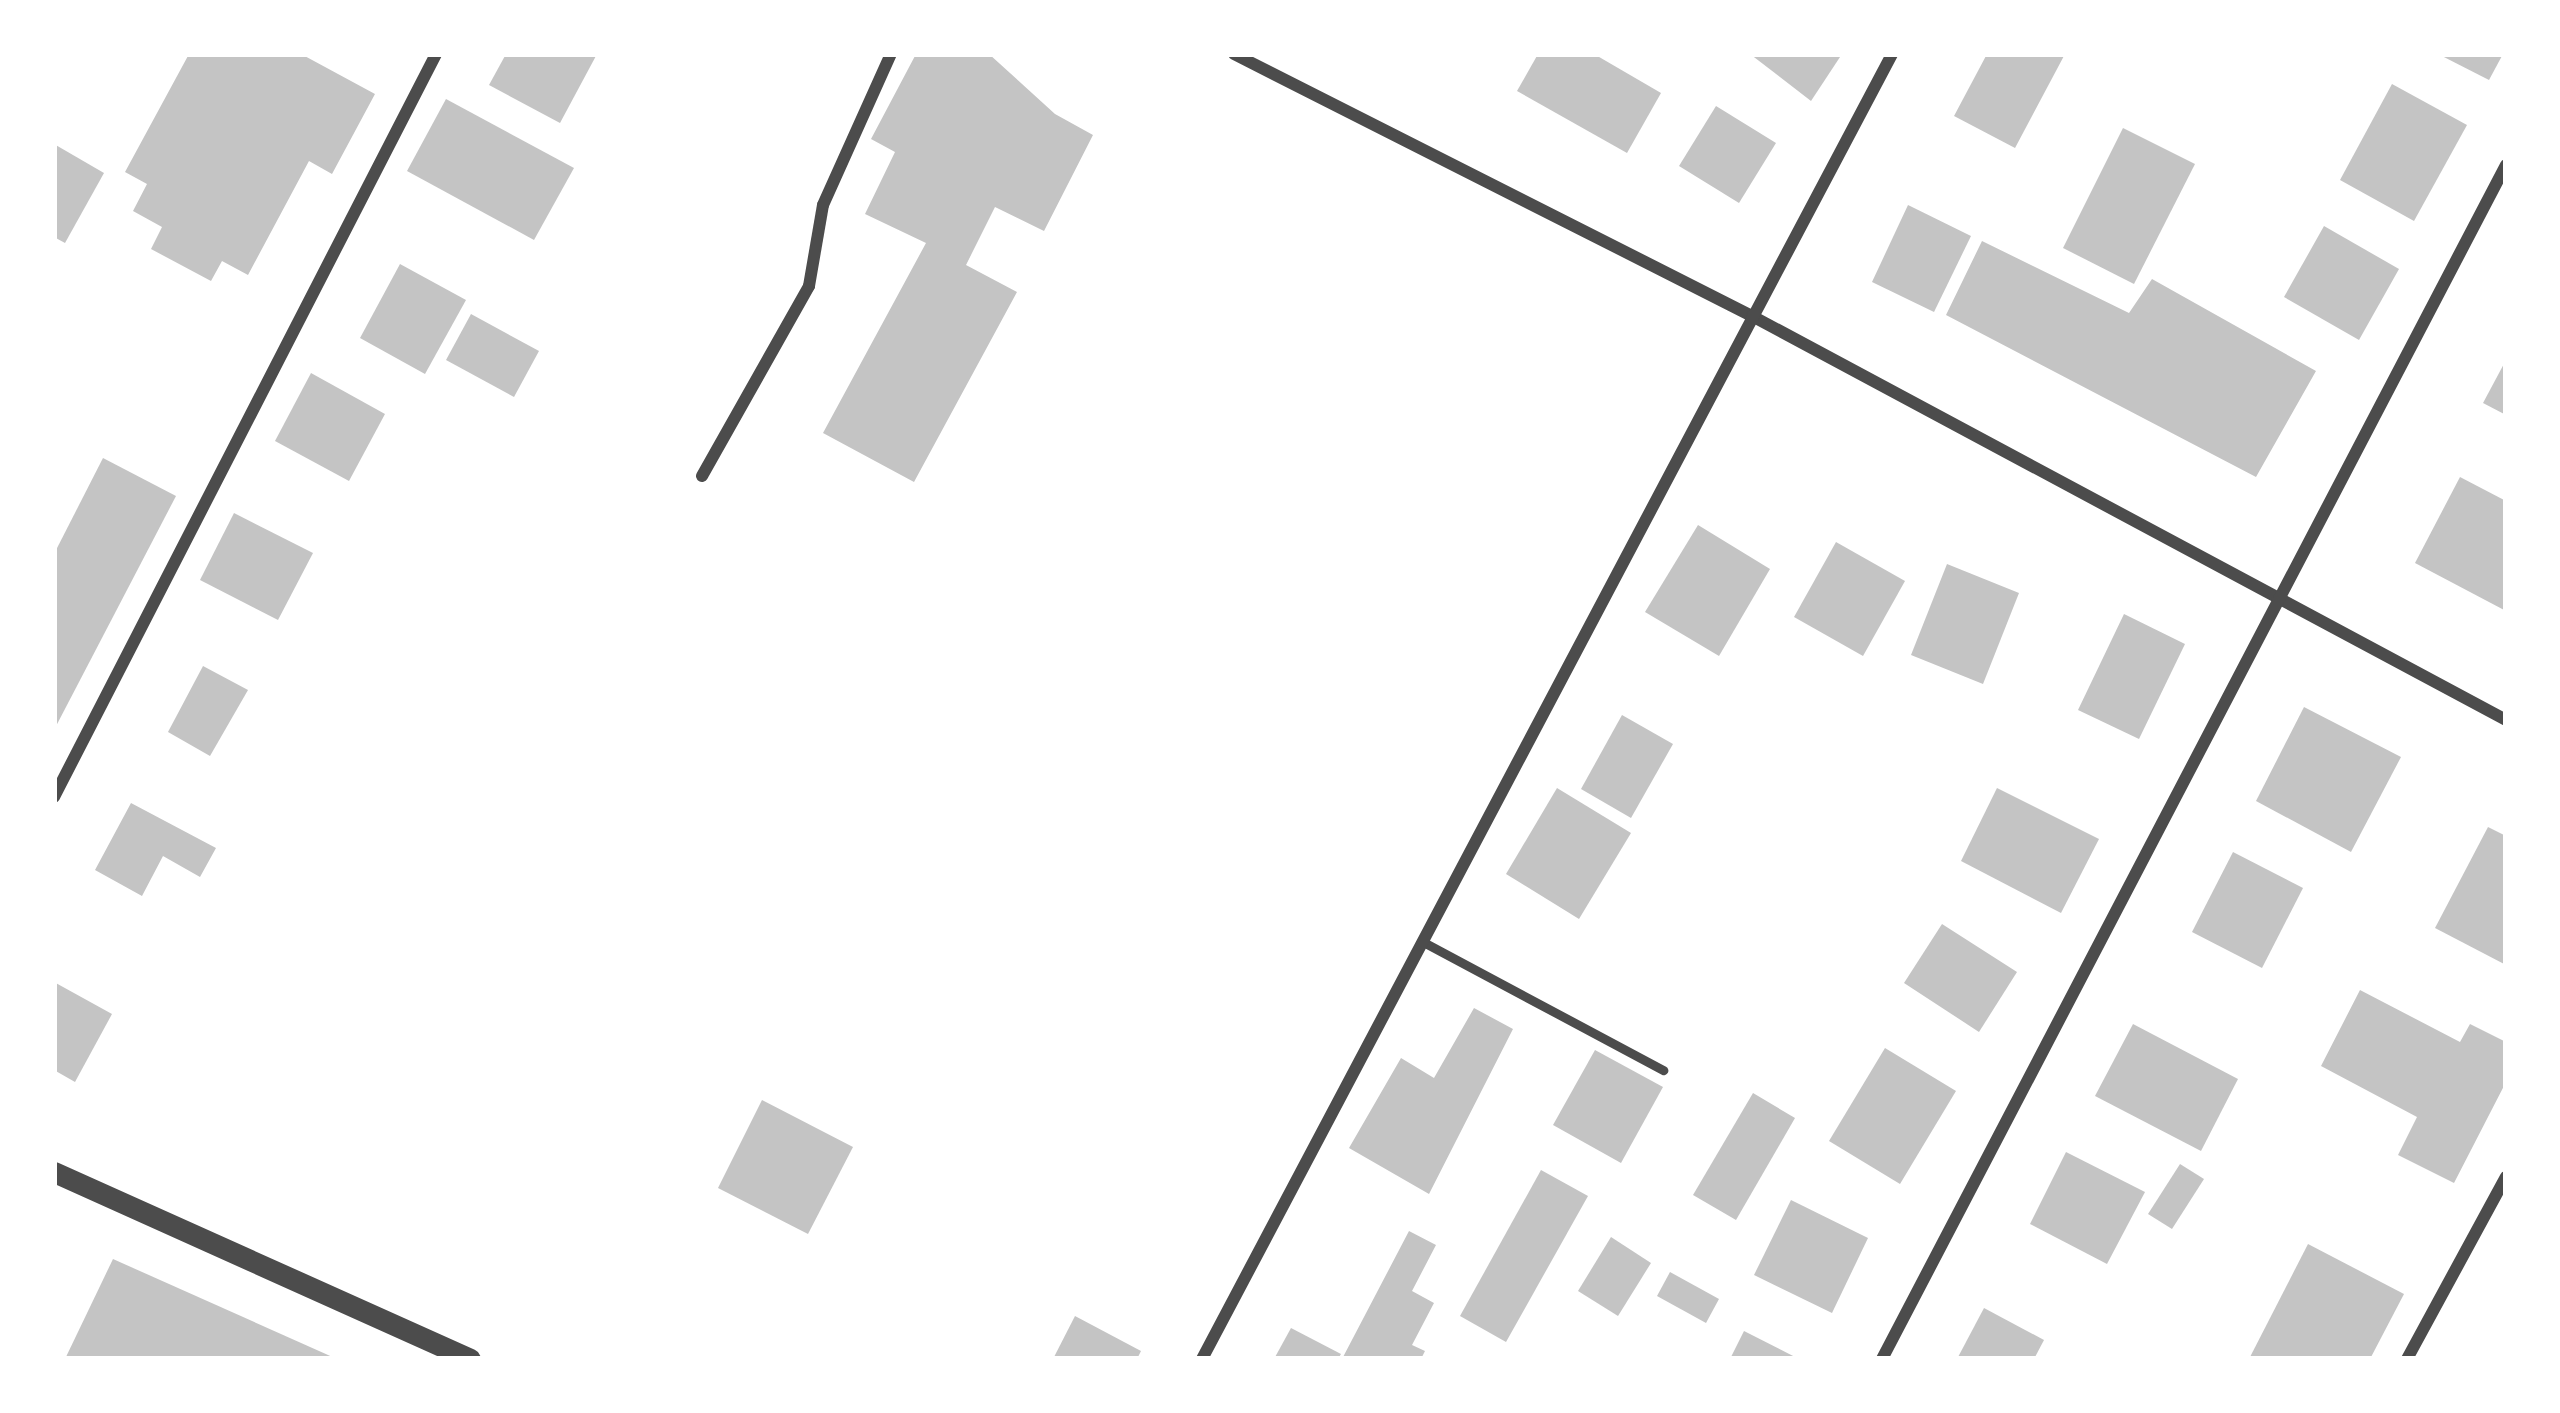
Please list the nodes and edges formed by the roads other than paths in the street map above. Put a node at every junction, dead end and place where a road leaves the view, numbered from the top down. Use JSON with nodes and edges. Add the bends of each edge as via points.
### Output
{"nodes":[{"id":1,"x":436,"y":54,"type":"edge"},
{"id":2,"x":891,"y":54,"type":"edge"},
{"id":3,"x":1234,"y":54,"type":"edge"},
{"id":4,"x":1892,"y":54,"type":"edge"},
{"id":5,"x":2506,"y":165,"type":"edge"},
{"id":6,"x":1752,"y":316,"type":"junction"},
{"id":7,"x":702,"y":476,"type":"dead end"},
{"id":8,"x":2276,"y":595,"type":"junction"},
{"id":9,"x":2506,"y":720,"type":"edge"},
{"id":10,"x":54,"y":797,"type":"edge"},
{"id":11,"x":1427,"y":944,"type":"junction"},
{"id":12,"x":1664,"y":1070,"type":"dead end"},
{"id":13,"x":54,"y":1173,"type":"edge"},
{"id":14,"x":2506,"y":1178,"type":"edge"},
{"id":15,"x":470,"y":1359,"type":"edge"},
{"id":16,"x":1202,"y":1359,"type":"edge"},
{"id":17,"x":1882,"y":1359,"type":"edge"},
{"id":18,"x":2408,"y":1359,"type":"edge"}],
"edges":[{"from":1,"to":10,"type":"street"},
{"from":2,"to":7,"type":"street","via":[[823,205],[809,286]]},
{"from":3,"to":6,"type":"street"},
{"from":4,"to":6,"type":"street"},
{"from":5,"to":8,"type":"street"},
{"from":6,"to":8,"type":"street"},
{"from":6,"to":11,"type":"street"},
{"from":8,"to":9,"type":"street"},
{"from":8,"to":17,"type":"street"},
{"from":11,"to":12,"type":"lane"},
{"from":11,"to":16,"type":"street"},
{"from":13,"to":15,"type":"street"},
{"from":14,"to":18,"type":"street"}]}
